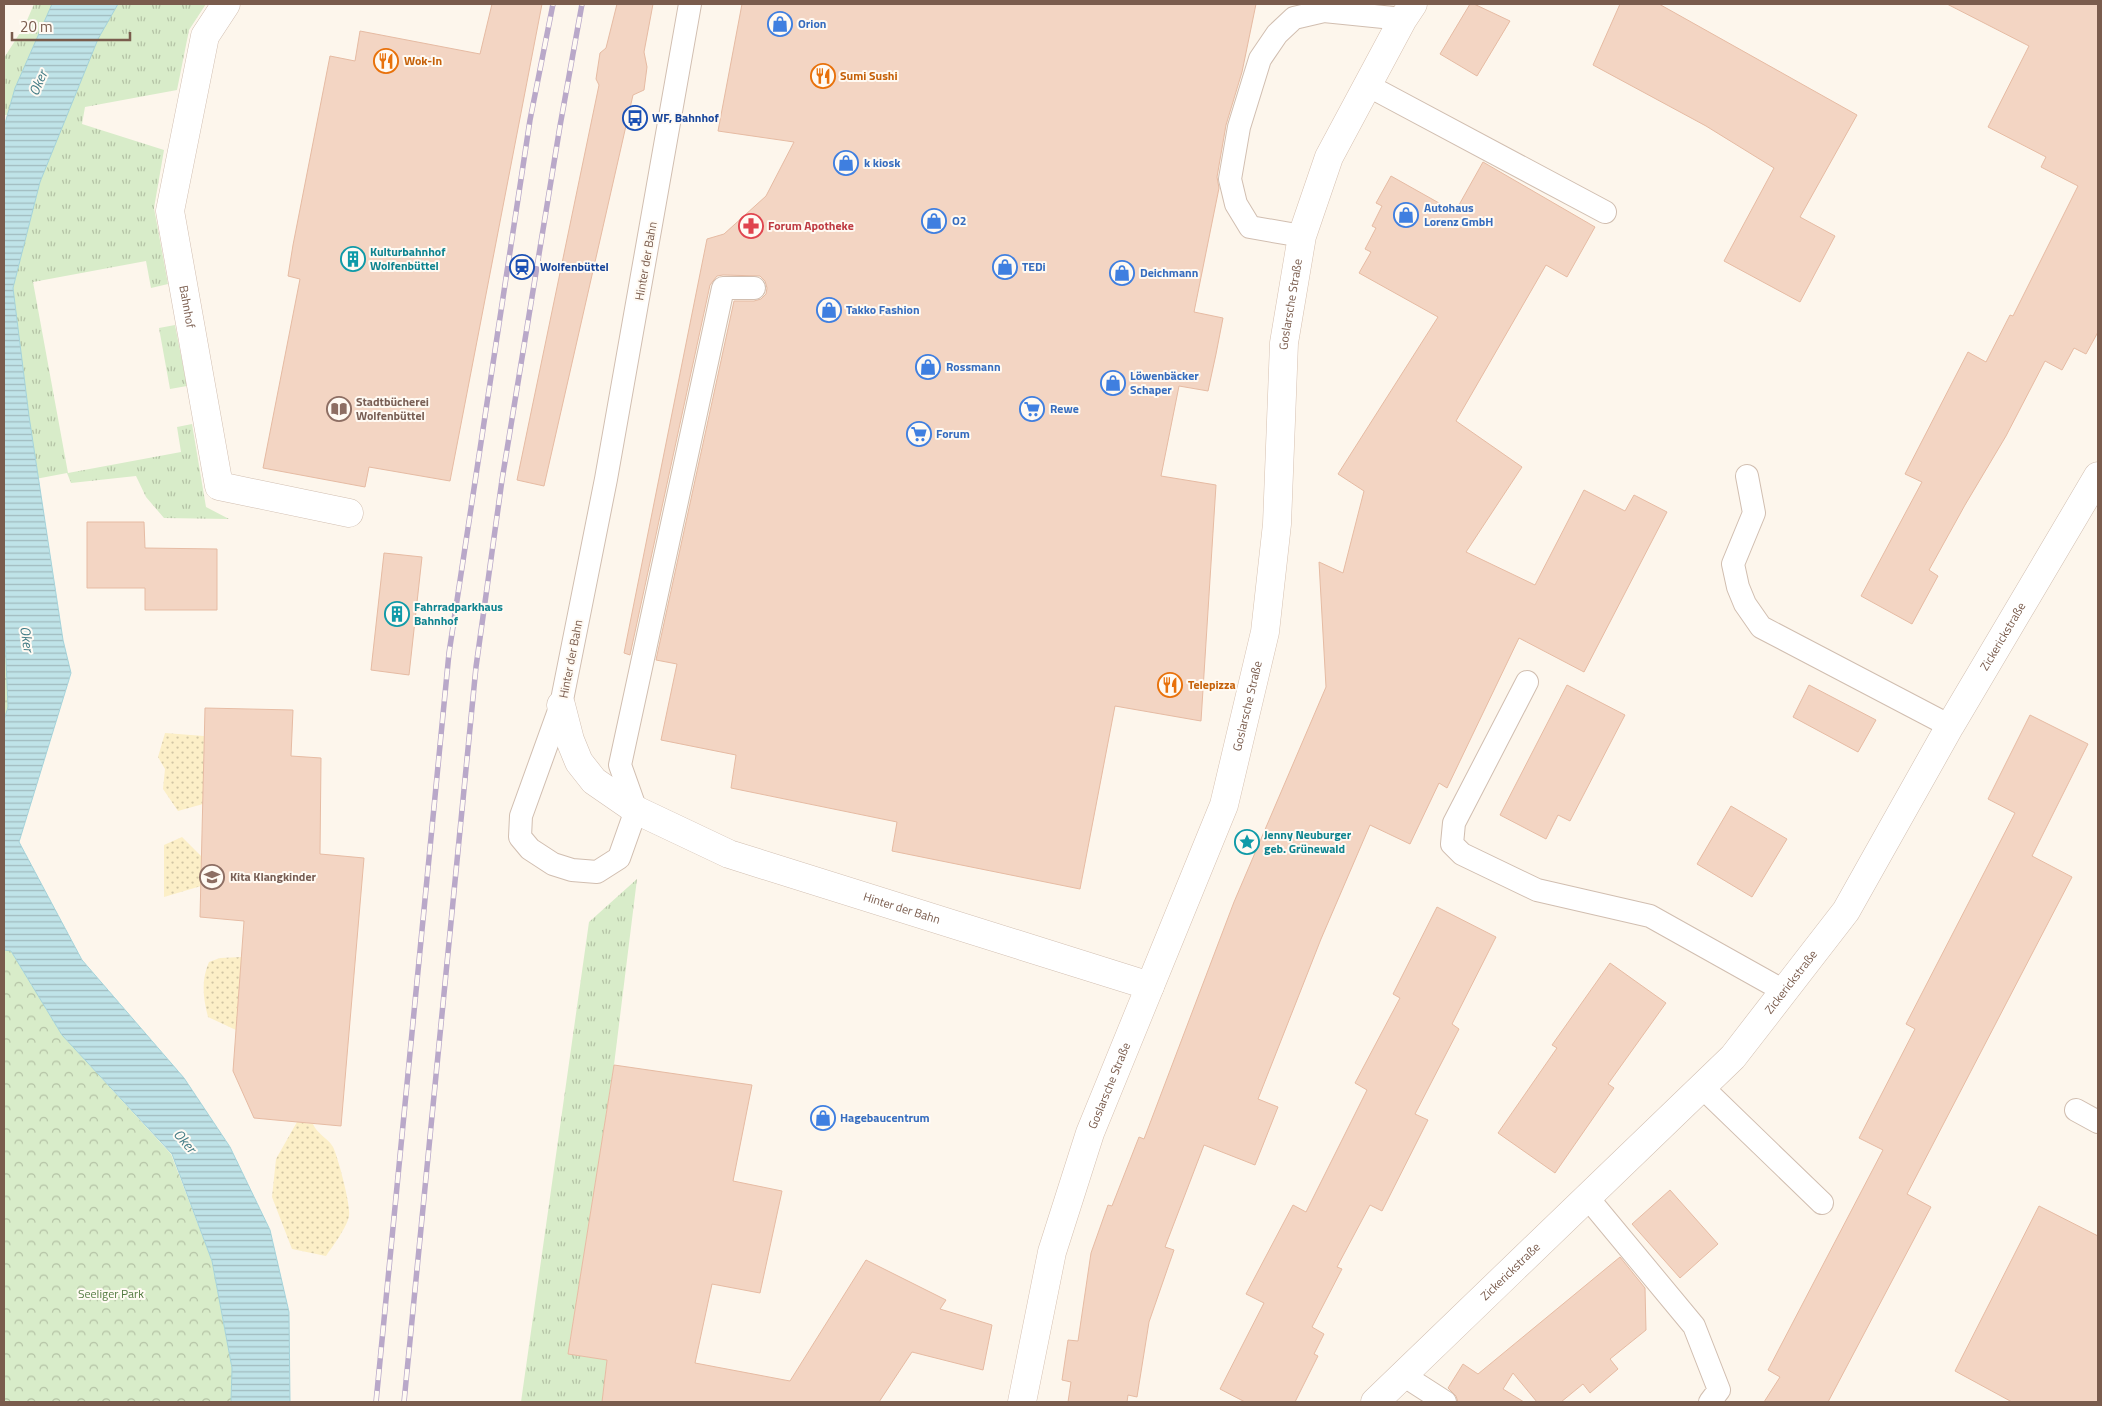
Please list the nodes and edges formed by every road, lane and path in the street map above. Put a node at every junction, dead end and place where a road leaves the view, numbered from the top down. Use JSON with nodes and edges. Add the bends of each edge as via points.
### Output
{"nodes":[{"id":1,"x":226,"y":4,"type":"edge"},
{"id":2,"x":690,"y":4,"type":"edge"},
{"id":3,"x":1408,"y":12,"type":"edge"},
{"id":4,"x":1367,"y":85,"type":"junction"},
{"id":5,"x":1605,"y":212,"type":"dead end"},
{"id":6,"x":1302,"y":236,"type":"junction"},
{"id":7,"x":754,"y":288,"type":"dead end"},
{"id":8,"x":1747,"y":476,"type":"dead end"},
{"id":9,"x":2098,"y":476,"type":"edge"},
{"id":10,"x":349,"y":513,"type":"dead end"},
{"id":11,"x":1527,"y":682,"type":"dead end"},
{"id":12,"x":561,"y":705,"type":"junction"},
{"id":13,"x":1950,"y":726,"type":"junction"},
{"id":14,"x":636,"y":810,"type":"junction"},
{"id":15,"x":1150,"y":986,"type":"junction"},
{"id":16,"x":1784,"y":991,"type":"junction"},
{"id":17,"x":1702,"y":1087,"type":"junction"},
{"id":18,"x":2076,"y":1110,"type":"dead end"},
{"id":19,"x":2098,"y":1122,"type":"edge"},
{"id":20,"x":1587,"y":1197,"type":"junction"},
{"id":21,"x":1822,"y":1203,"type":"dead end"},
{"id":22,"x":1403,"y":1375,"type":"junction"},
{"id":23,"x":1022,"y":1402,"type":"edge"},
{"id":24,"x":1375,"y":1402,"type":"edge"},
{"id":25,"x":1445,"y":1402,"type":"edge"},
{"id":26,"x":1710,"y":1402,"type":"edge"}],
"edges":[{"from":1,"to":10,"type":"street","name":"Bahnhof","via":[[205,36],[170,211],[219,486]]},
{"from":2,"to":12,"type":"lane","name":"Hinter der Bahn","via":[[606,479]]},
{"from":3,"to":4,"type":"street","name":"Goslarsche Straße"},
{"from":3,"to":6,"type":"lane","via":[[1324,11],[1294,18],[1277,34],[1260,59],[1239,127],[1230,179],[1236,204],[1250,227]]},
{"from":4,"to":5,"type":"lane"},
{"from":4,"to":6,"type":"street","name":"Goslarsche Straße","via":[[1329,157]]},
{"from":6,"to":15,"type":"street","name":"Goslarsche Straße","via":[[1284,343],[1277,524],[1266,632],[1224,805]]},
{"from":7,"to":14,"type":"lane","via":[[723,288],[620,765]]},
{"from":8,"to":13,"type":"lane","via":[[1754,513],[1734,564],[1738,587],[1753,618],[1761,627]]},
{"from":9,"to":13,"type":"street","name":"Zickerickstraße"},
{"from":11,"to":16,"type":"lane","via":[[1454,823],[1452,844],[1462,854],[1538,890],[1650,916]]},
{"from":12,"to":14,"type":"street","name":"Hinter der Bahn","via":[[579,762],[594,781]]},
{"from":12,"to":14,"type":"lane","via":[[521,816],[520,837],[530,849],[553,864],[572,870],[597,872],[619,858]]},
{"from":13,"to":16,"type":"street","name":"Zickerickstraße","via":[[1846,911]]},
{"from":14,"to":15,"type":"street","name":"Hinter der Bahn","via":[[728,854]]},
{"from":15,"to":23,"type":"street","name":"Goslarsche Straße","via":[[1090,1133],[1052,1252]]},
{"from":16,"to":17,"type":"street","name":"Zickerickstraße","via":[[1733,1057]]},
{"from":17,"to":20,"type":"street","name":"Zickerickstraße"},
{"from":17,"to":21,"type":"lane"},
{"from":18,"to":19,"type":"lane"},
{"from":20,"to":22,"type":"street","name":"Zickerickstraße"},
{"from":20,"to":26,"type":"lane","via":[[1694,1326],[1718,1390]]},
{"from":22,"to":24,"type":"street","name":"Zickerickstraße"},
{"from":22,"to":25,"type":"lane"}]}
